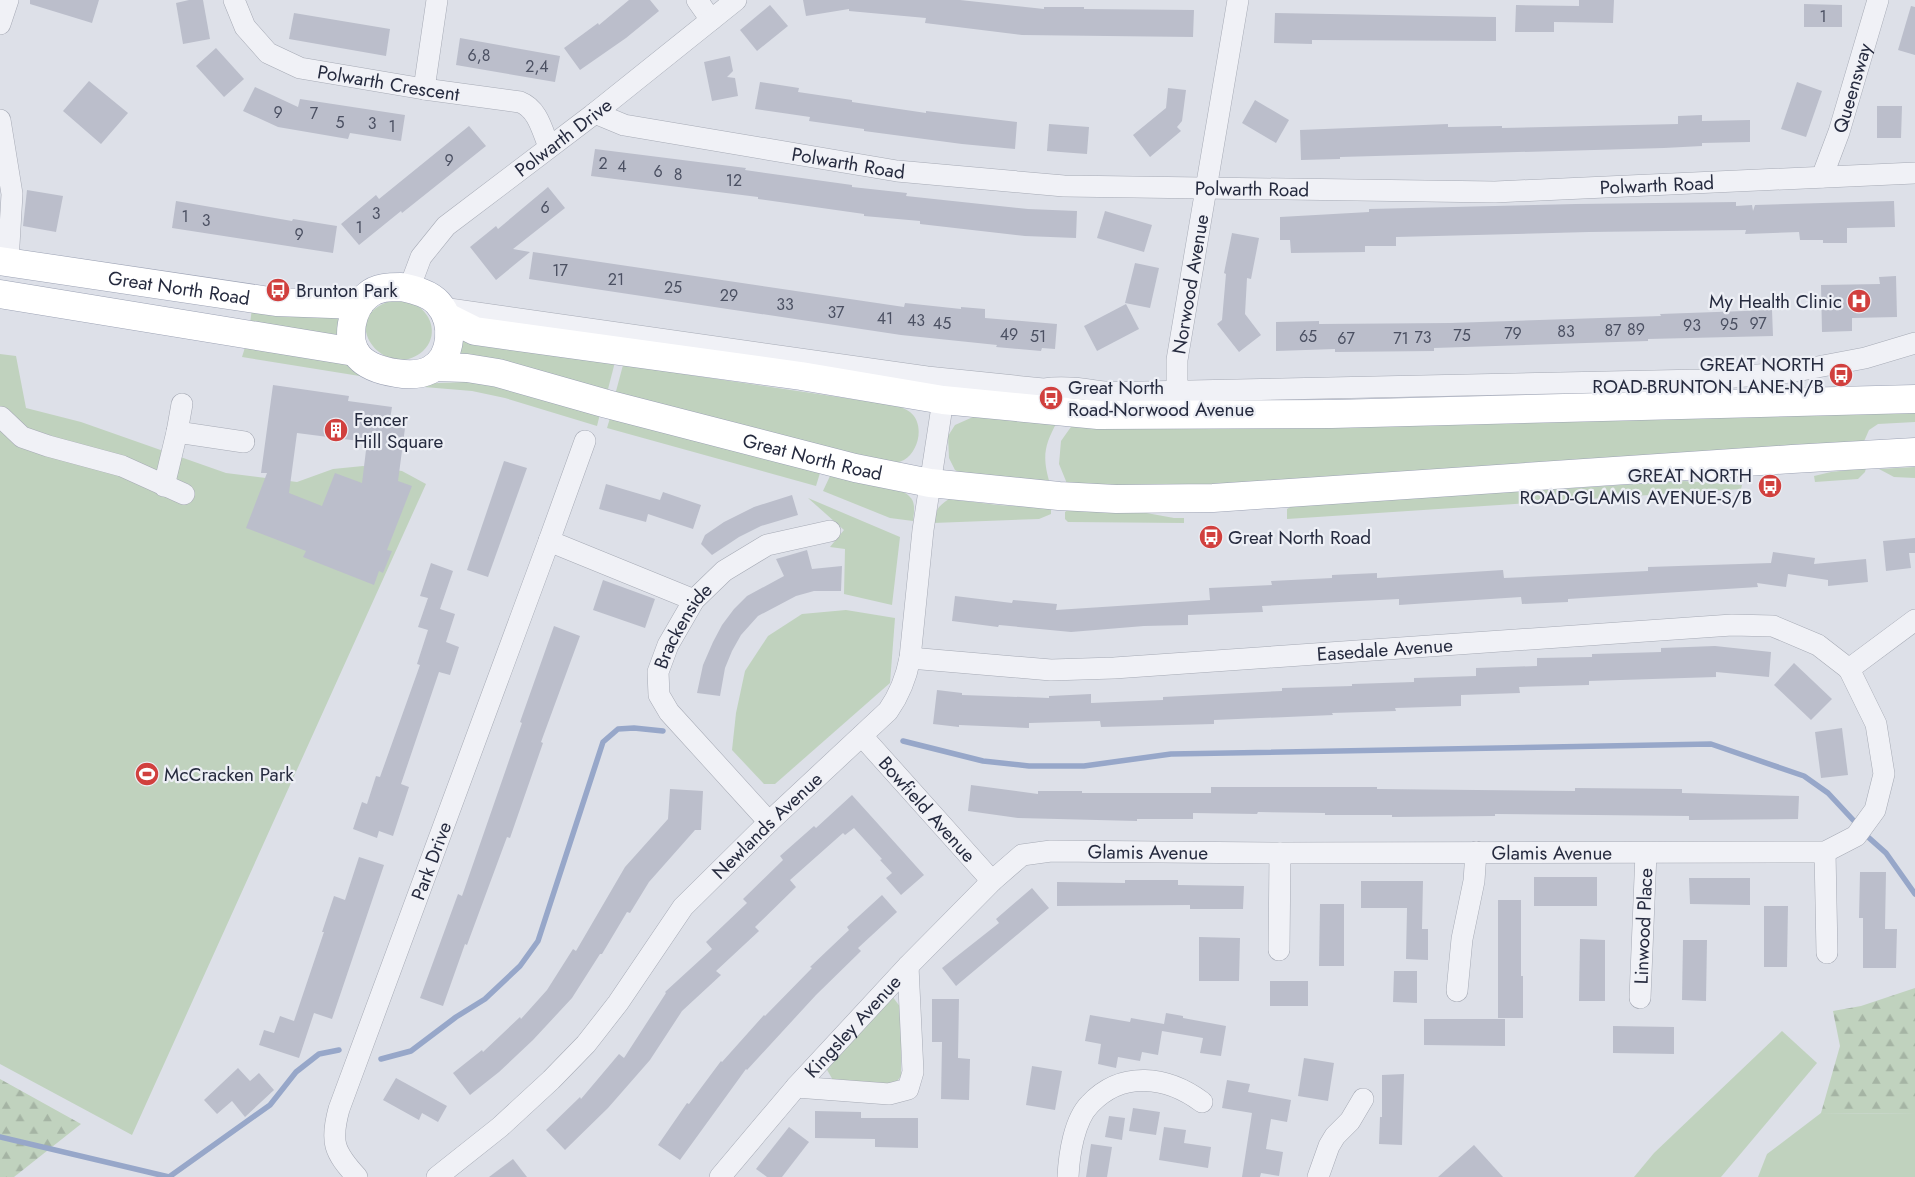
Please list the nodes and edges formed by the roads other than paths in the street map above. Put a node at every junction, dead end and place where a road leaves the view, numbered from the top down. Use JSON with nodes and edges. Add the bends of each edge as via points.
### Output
{"nodes":[{"id":1,"x":8,"y":0,"type":"edge"},
{"id":2,"x":234,"y":0,"type":"edge"},
{"id":3,"x":437,"y":0,"type":"edge"},
{"id":4,"x":697,"y":0,"type":"edge"},
{"id":5,"x":736,"y":0,"type":"edge"},
{"id":6,"x":1238,"y":0,"type":"edge"},
{"id":7,"x":1878,"y":0,"type":"edge"},
{"id":8,"x":711,"y":20,"type":"junction"},
{"id":9,"x":0,"y":24,"type":"edge"},
{"id":10,"x":424,"y":89,"type":"junction"},
{"id":11,"x":595,"y":113,"type":"junction"},
{"id":12,"x":0,"y":120,"type":"edge"},
{"id":13,"x":549,"y":147,"type":"junction"},
{"id":14,"x":1915,"y":173,"type":"edge"},
{"id":15,"x":1822,"y":176,"type":"junction"},
{"id":16,"x":1207,"y":187,"type":"junction"},
{"id":17,"x":4,"y":262,"type":"edge"},
{"id":18,"x":409,"y":288,"type":"junction"},
{"id":19,"x":1,"y":297,"type":"edge"},
{"id":20,"x":359,"y":305,"type":"junction"},
{"id":21,"x":444,"y":312,"type":"junction"},
{"id":22,"x":1915,"y":342,"type":"edge"},
{"id":23,"x":355,"y":352,"type":"junction"},
{"id":24,"x":435,"y":367,"type":"junction"},
{"id":25,"x":1177,"y":391,"type":"junction"},
{"id":26,"x":1915,"y":399,"type":"edge"},
{"id":27,"x":943,"y":400,"type":"junction"},
{"id":28,"x":182,"y":404,"type":"dead end"},
{"id":29,"x":0,"y":417,"type":"edge"},
{"id":30,"x":177,"y":432,"type":"junction"},
{"id":31,"x":585,"y":441,"type":"dead end"},
{"id":32,"x":244,"y":442,"type":"dead end"},
{"id":33,"x":1915,"y":452,"type":"edge"},
{"id":34,"x":930,"y":484,"type":"junction"},
{"id":35,"x":164,"y":486,"type":"junction"},
{"id":36,"x":184,"y":494,"type":"dead end"},
{"id":37,"x":830,"y":531,"type":"dead end"},
{"id":38,"x":549,"y":542,"type":"junction"},
{"id":39,"x":694,"y":600,"type":"junction"},
{"id":40,"x":1915,"y":620,"type":"edge"},
{"id":41,"x":910,"y":658,"type":"junction"},
{"id":42,"x":1849,"y":669,"type":"junction"},
{"id":43,"x":862,"y":736,"type":"junction"},
{"id":44,"x":769,"y":822,"type":"junction"},
{"id":45,"x":1476,"y":852,"type":"junction"},
{"id":46,"x":1825,"y":852,"type":"junction"},
{"id":47,"x":1646,"y":853,"type":"junction"},
{"id":48,"x":1280,"y":854,"type":"junction"},
{"id":49,"x":992,"y":881,"type":"junction"},
{"id":50,"x":1280,"y":950,"type":"dead end"},
{"id":51,"x":1827,"y":953,"type":"dead end"},
{"id":52,"x":908,"y":966,"type":"junction"},
{"id":53,"x":1457,"y":991,"type":"dead end"},
{"id":54,"x":1640,"y":998,"type":"dead end"},
{"id":55,"x":796,"y":1087,"type":"junction"},
{"id":56,"x":1364,"y":1100,"type":"dead end"},
{"id":57,"x":1202,"y":1102,"type":"dead end"},
{"id":58,"x":721,"y":1176,"type":"edge"},
{"id":59,"x":357,"y":1177,"type":"edge"},
{"id":60,"x":437,"y":1177,"type":"edge"},
{"id":61,"x":1068,"y":1177,"type":"edge"},
{"id":62,"x":1318,"y":1177,"type":"edge"}],
"edges":[{"from":1,"to":9,"type":"street"},
{"from":2,"to":10,"type":"street","name":"Polwarth Crescent","via":[[245,27],[268,53],[300,68]]},
{"from":3,"to":10,"type":"street"},
{"from":4,"to":8,"type":"street"},
{"from":5,"to":8,"type":"street","name":"Polwarth Drive"},
{"from":6,"to":16,"type":"street","name":"Norwood Avenue"},
{"from":7,"to":15,"type":"street","name":"Queensway","via":[[1839,132]]},
{"from":8,"to":11,"type":"street","name":"Polwarth Drive"},
{"from":10,"to":13,"type":"street","name":"Polwarth Crescent","via":[[520,102],[529,106]]},
{"from":11,"to":13,"type":"street","name":"Polwarth Drive"},
{"from":11,"to":16,"type":"street","name":"Polwarth Road","via":[[624,125],[897,171],[1064,186]]},
{"from":12,"to":17,"type":"street","via":[[12,194]]},
{"from":13,"to":18,"type":"street","name":"Polwarth Drive","via":[[446,226],[421,257]]},
{"from":14,"to":15,"type":"street","name":"Polwarth Road"},
{"from":15,"to":16,"type":"street","name":"Polwarth Road","via":[[1495,192]]},
{"from":16,"to":25,"type":"street","name":"Norwood Avenue","via":[[1176,360]]},
{"from":17,"to":20,"type":"main road","name":"Great North Road","via":[[276,302]]},
{"from":18,"to":20,"type":"main road","via":[[383,288],[368,294]]},
{"from":18,"to":21,"type":"main road","via":[[437,302]]},
{"from":19,"to":23,"type":"main road","name":"Great North Road"},
{"from":20,"to":23,"type":"main road","via":[[354,315],[352,334]]},
{"from":21,"to":24,"type":"main road","via":[[450,331],[445,354]]},
{"from":21,"to":25,"type":"street","via":[[927,377],[1043,389]]},
{"from":21,"to":27,"type":"main road","via":[[475,331],[801,376]]},
{"from":22,"to":25,"type":"street","via":[[1865,358],[1791,372],[1700,380]]},
{"from":23,"to":24,"type":"main road","name":"Great North Road","via":[[365,362],[385,371],[416,374]]},
{"from":24,"to":34,"type":"main road","name":"Great North Road","via":[[467,368],[498,374],[854,468]]},
{"from":26,"to":27,"type":"main road","via":[[1332,414],[1098,414]]},
{"from":27,"to":34,"type":"street","name":"Newlands Avenue"},
{"from":28,"to":30,"type":"street"},
{"from":29,"to":35,"type":"street","via":[[22,437],[122,466]]},
{"from":30,"to":32,"type":"street"},
{"from":30,"to":35,"type":"street"},
{"from":31,"to":38,"type":"street","name":"Park Drive"},
{"from":33,"to":34,"type":"main road","name":"Great North Road","via":[[1213,498],[1116,499]]},
{"from":34,"to":41,"type":"street","name":"Newlands Avenue"},
{"from":35,"to":36,"type":"street"},
{"from":37,"to":39,"type":"street","name":"Brackenside","via":[[767,545],[724,571]]},
{"from":38,"to":39,"type":"street"},
{"from":38,"to":59,"type":"street","name":"Park Drive","via":[[339,1109],[333,1130],[336,1149]]},
{"from":39,"to":44,"type":"street","name":"Brackenside","via":[[668,645],[658,672],[659,695],[669,712]]},
{"from":40,"to":42,"type":"street"},
{"from":41,"to":42,"type":"street","name":"Easedale Avenue","via":[[1051,670],[1105,668],[1732,624],[1773,626],[1818,645]]},
{"from":41,"to":43,"type":"street","name":"Newlands Avenue","via":[[907,677],[899,695],[888,711]]},
{"from":42,"to":46,"type":"street","name":"Glamis Avenue","via":[[1876,724],[1884,774],[1875,810],[1856,836]]},
{"from":43,"to":44,"type":"street","name":"Newlands Avenue"},
{"from":43,"to":49,"type":"street","name":"Bowfield Avenue"},
{"from":44,"to":60,"type":"street","name":"Newlands Avenue","via":[[682,907],[618,1003],[586,1044],[500,1127]]},
{"from":45,"to":47,"type":"street","name":"Glamis Avenue"},
{"from":45,"to":48,"type":"street","name":"Glamis Avenue"},
{"from":45,"to":53,"type":"street"},
{"from":46,"to":47,"type":"street","name":"Glamis Avenue"},
{"from":46,"to":51,"type":"street"},
{"from":47,"to":54,"type":"street","name":"Linwood Place"},
{"from":48,"to":49,"type":"street","name":"Glamis Avenue","via":[[1051,851],[1022,855]]},
{"from":48,"to":50,"type":"street"},
{"from":49,"to":52,"type":"street","name":"Kingsley Avenue"},
{"from":52,"to":55,"type":"street","name":"Kingsley Avenue"},
{"from":52,"to":55,"type":"street","via":[[913,1072],[908,1089],[889,1094]]},
{"from":55,"to":58,"type":"street","name":"Kingsley Avenue"},
{"from":56,"to":62,"type":"street","via":[[1329,1146]]},
{"from":57,"to":61,"type":"street","via":[[1171,1085],[1140,1079],[1111,1087],[1089,1105],[1076,1130]]}]}
